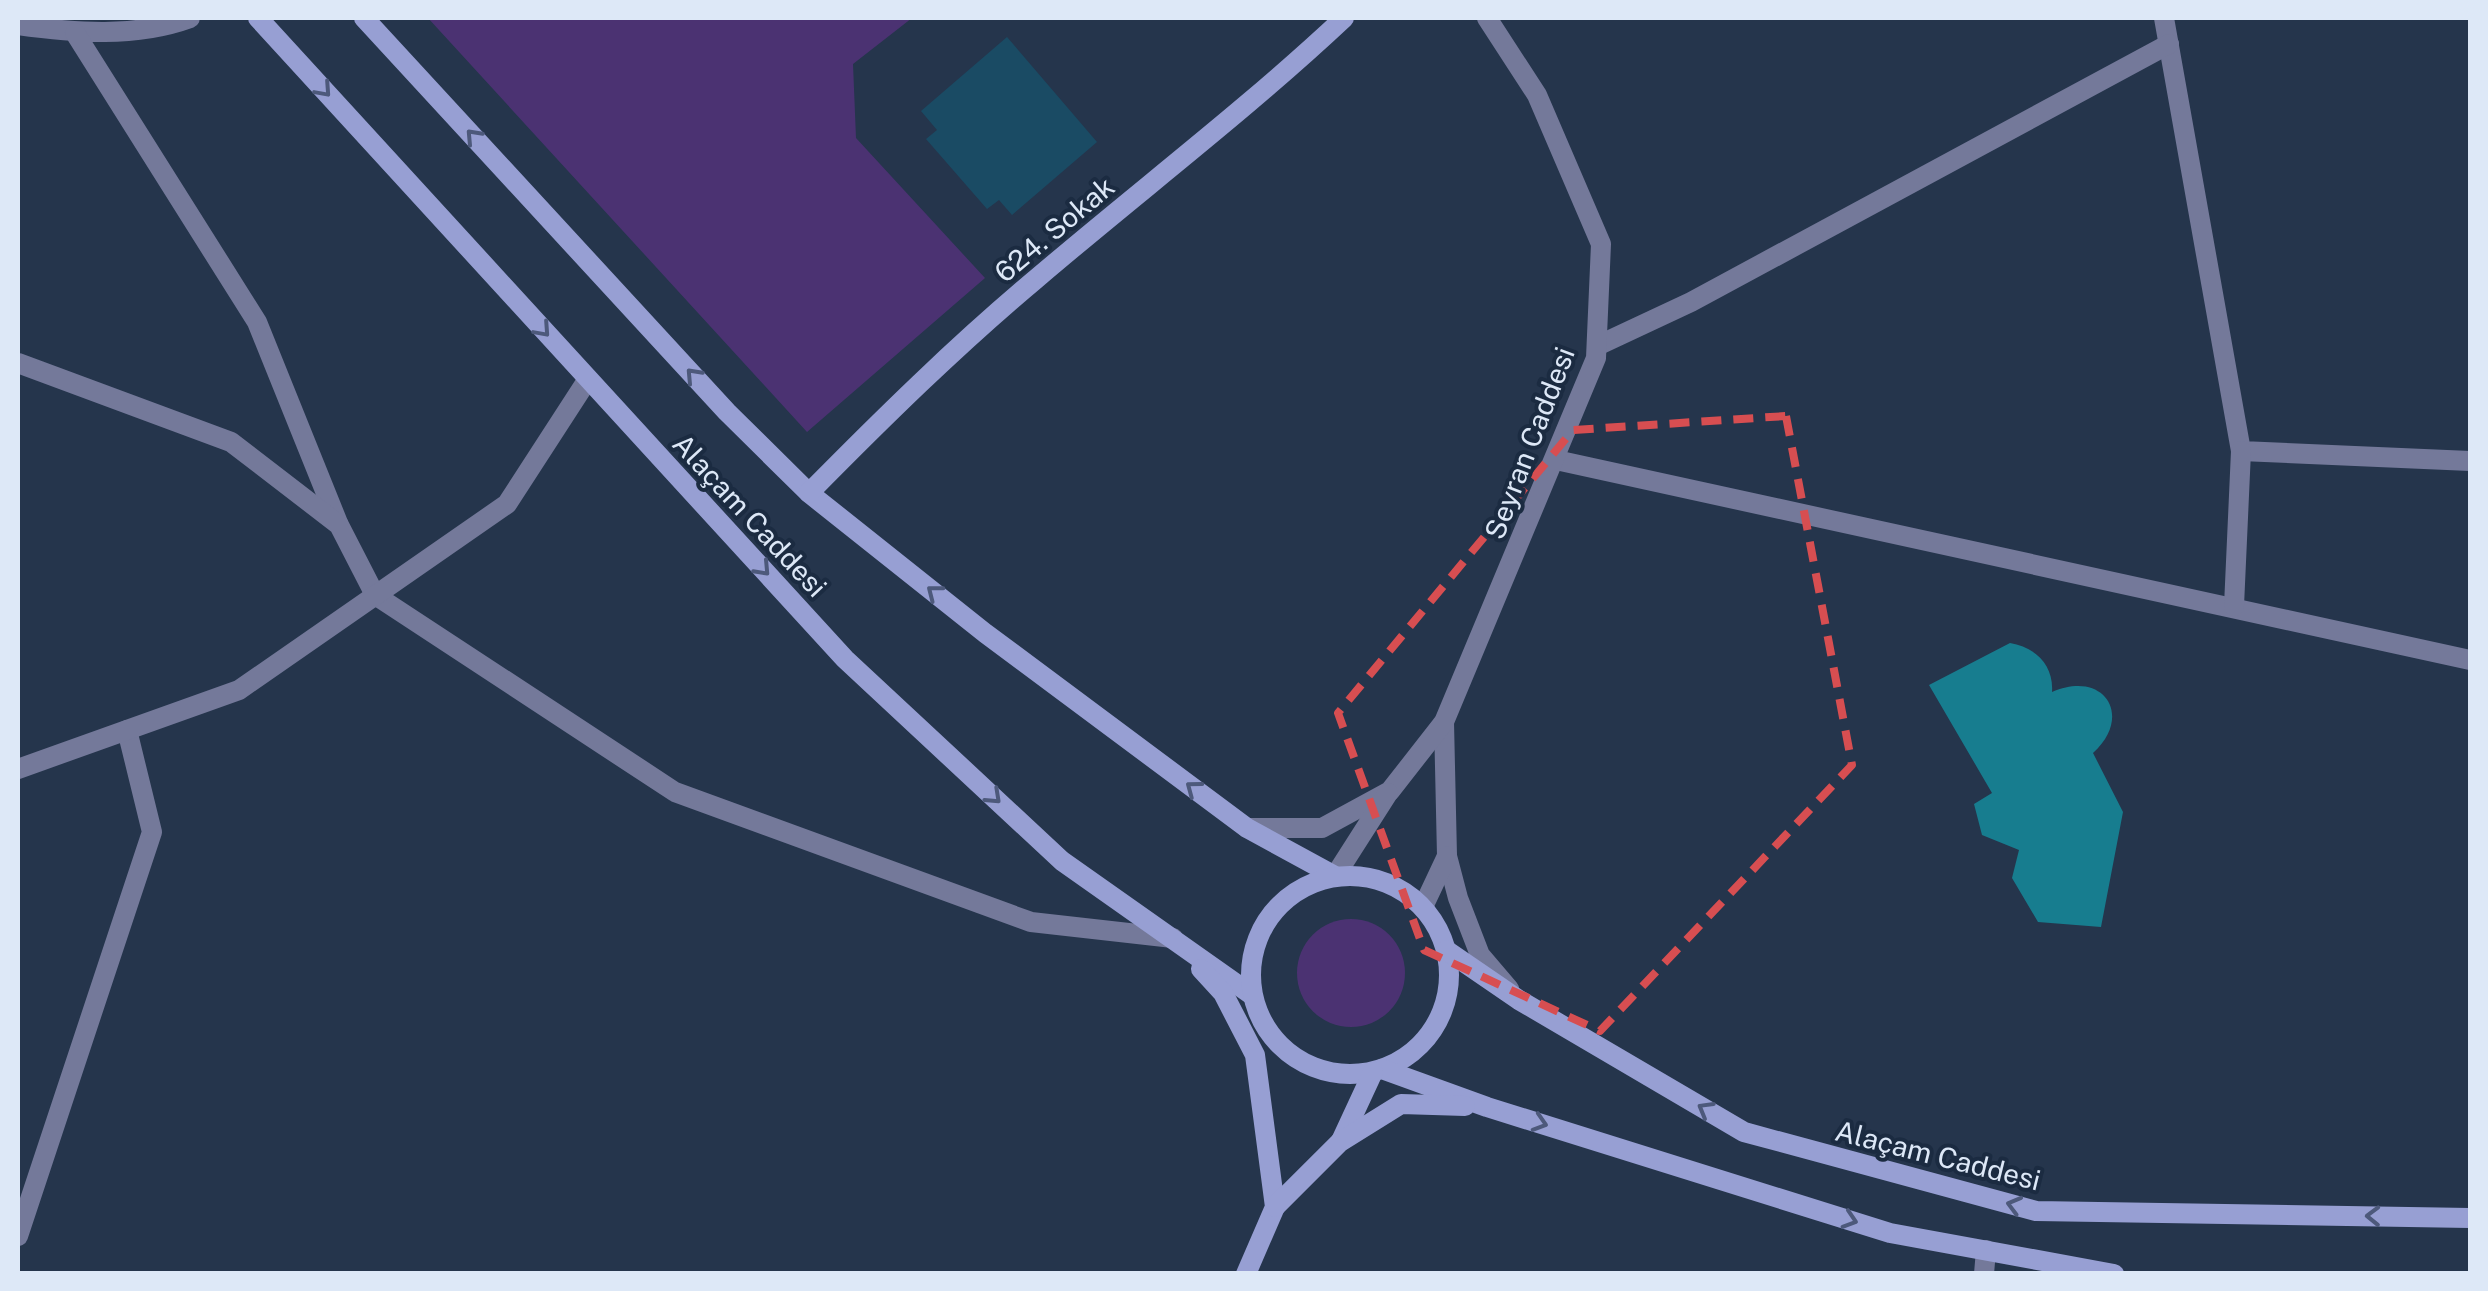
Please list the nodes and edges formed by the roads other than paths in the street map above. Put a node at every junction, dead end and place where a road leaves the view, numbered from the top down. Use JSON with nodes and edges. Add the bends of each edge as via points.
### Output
{"nodes":[{"id":1,"x":190,"y":18,"type":"edge"},
{"id":2,"x":258,"y":18,"type":"edge"},
{"id":3,"x":364,"y":18,"type":"edge"},
{"id":4,"x":1344,"y":18,"type":"edge"},
{"id":5,"x":1487,"y":18,"type":"edge"},
{"id":6,"x":2164,"y":18,"type":"edge"},
{"id":7,"x":18,"y":25,"type":"edge"},
{"id":8,"x":74,"y":33,"type":"junction"},
{"id":9,"x":2169,"y":44,"type":"junction"},
{"id":10,"x":1596,"y":346,"type":"junction"},
{"id":11,"x":18,"y":363,"type":"edge"},
{"id":12,"x":588,"y":378,"type":"junction"},
{"id":13,"x":2241,"y":451,"type":"junction"},
{"id":14,"x":1556,"y":460,"type":"junction"},
{"id":15,"x":2470,"y":462,"type":"edge"},
{"id":16,"x":809,"y":493,"type":"junction"},
{"id":17,"x":339,"y":525,"type":"junction"},
{"id":18,"x":374,"y":595,"type":"junction"},
{"id":19,"x":2234,"y":606,"type":"junction"},
{"id":20,"x":2470,"y":660,"type":"edge"},
{"id":21,"x":1444,"y":722,"type":"junction"},
{"id":22,"x":127,"y":730,"type":"junction"},
{"id":23,"x":18,"y":768,"type":"edge"},
{"id":24,"x":1390,"y":792,"type":"junction"},
{"id":25,"x":1246,"y":828,"type":"junction"},
{"id":26,"x":1447,"y":856,"type":"junction"},
{"id":27,"x":1335,"y":876,"type":"junction"},
{"id":28,"x":1423,"y":908,"type":"junction"},
{"id":29,"x":1173,"y":938,"type":"junction"},
{"id":30,"x":1446,"y":950,"type":"junction"},
{"id":31,"x":1252,"y":995,"type":"junction"},
{"id":32,"x":1519,"y":1000,"type":"junction"},
{"id":33,"x":1268,"y":1032,"type":"junction"},
{"id":34,"x":1255,"y":1055,"type":"junction"},
{"id":35,"x":1378,"y":1071,"type":"junction"},
{"id":36,"x":1487,"y":1107,"type":"junction"},
{"id":37,"x":1340,"y":1142,"type":"junction"},
{"id":38,"x":1275,"y":1206,"type":"junction"},
{"id":39,"x":2470,"y":1218,"type":"edge"},
{"id":40,"x":18,"y":1236,"type":"edge"},
{"id":41,"x":1986,"y":1250,"type":"junction"},
{"id":42,"x":1246,"y":1274,"type":"edge"},
{"id":43,"x":1984,"y":1274,"type":"edge"},
{"id":44,"x":2114,"y":1274,"type":"edge"}],
"edges":[{"from":1,"to":8,"type":"street","via":[[162,28]]},
{"from":2,"to":12,"type":"main road","name":"Alaçam Caddesi","one_way":true},
{"from":16,"to":3,"type":"main road","name":"Alaçam Caddesi","one_way":true},
{"from":4,"to":16,"type":"main road","name":"624. Sokak","via":[[935,367]]},
{"from":5,"to":10,"type":"street","name":"Seyran Caddesi","via":[[1537,95],[1601,244]]},
{"from":6,"to":9,"type":"street"},
{"from":7,"to":8,"type":"street"},
{"from":8,"to":17,"type":"street","via":[[257,322]]},
{"from":9,"to":10,"type":"street","via":[[1692,302]]},
{"from":9,"to":13,"type":"street"},
{"from":10,"to":14,"type":"street","name":"Seyran Caddesi"},
{"from":11,"to":17,"type":"street","via":[[231,442]]},
{"from":12,"to":18,"type":"street","via":[[507,504]]},
{"from":12,"to":29,"type":"main road","name":"Alaçam Caddesi","one_way":true,"via":[[846,659],[1062,861]]},
{"from":13,"to":15,"type":"street"},
{"from":13,"to":19,"type":"street"},
{"from":14,"to":19,"type":"street"},
{"from":14,"to":21,"type":"street","name":"Seyran Caddesi"},
{"from":25,"to":16,"type":"main road","name":"Alaçam Caddesi","one_way":true},
{"from":17,"to":18,"type":"street"},
{"from":18,"to":22,"type":"street","via":[[239,690]]},
{"from":18,"to":29,"type":"street","via":[[675,792],[1031,922]]},
{"from":19,"to":20,"type":"street"},
{"from":21,"to":24,"type":"street","name":"Seyran Caddesi"},
{"from":21,"to":26,"type":"street","name":"Seyran Caddesi"},
{"from":22,"to":23,"type":"street"},
{"from":22,"to":40,"type":"street","via":[[152,832]]},
{"from":24,"to":25,"type":"street","name":"Seyran Caddesi","via":[[1322,828]]},
{"from":24,"to":27,"type":"street","name":"Seyran Caddesi"},
{"from":25,"to":27,"type":"main road","name":"Alaçam Caddesi"},
{"from":26,"to":28,"type":"street","name":"Seyran Caddesi"},
{"from":26,"to":32,"type":"street","name":"Seyran Caddesi","via":[[1480,955]]},
{"from":27,"to":28,"type":"main road","name":"Alaçam Caddesi","via":[[1368,876]]},
{"from":27,"to":31,"type":"main road","via":[[1292,893],[1275,908],[1254,949]]},
{"from":28,"to":30,"type":"main road","name":"Alaçam Caddesi"},
{"from":29,"to":31,"type":"main road","name":"Alaçam Caddesi"},
{"from":29,"to":34,"type":"main road","via":[[1223,992]]},
{"from":30,"to":32,"type":"main road","name":"Alaçam Caddesi"},
{"from":30,"to":35,"type":"main road","name":"Alaçam Caddesi","via":[[1449,975],[1437,1023],[1404,1058]]},
{"from":31,"to":33,"type":"main road"},
{"from":39,"to":32,"type":"main road","name":"Alaçam Caddesi","one_way":true,"via":[[2036,1211],[1744,1132]]},
{"from":33,"to":34,"type":"main road"},
{"from":33,"to":35,"type":"main road","via":[[1314,1068]]},
{"from":34,"to":38,"type":"main road"},
{"from":35,"to":36,"type":"main road"},
{"from":35,"to":37,"type":"main road"},
{"from":36,"to":37,"type":"main road","via":[[1401,1104]]},
{"from":36,"to":41,"type":"main road","one_way":true,"via":[[1890,1233]]},
{"from":37,"to":38,"type":"main road"},
{"from":38,"to":42,"type":"main road"},
{"from":41,"to":43,"type":"street"},
{"from":41,"to":44,"type":"main road"}]}
